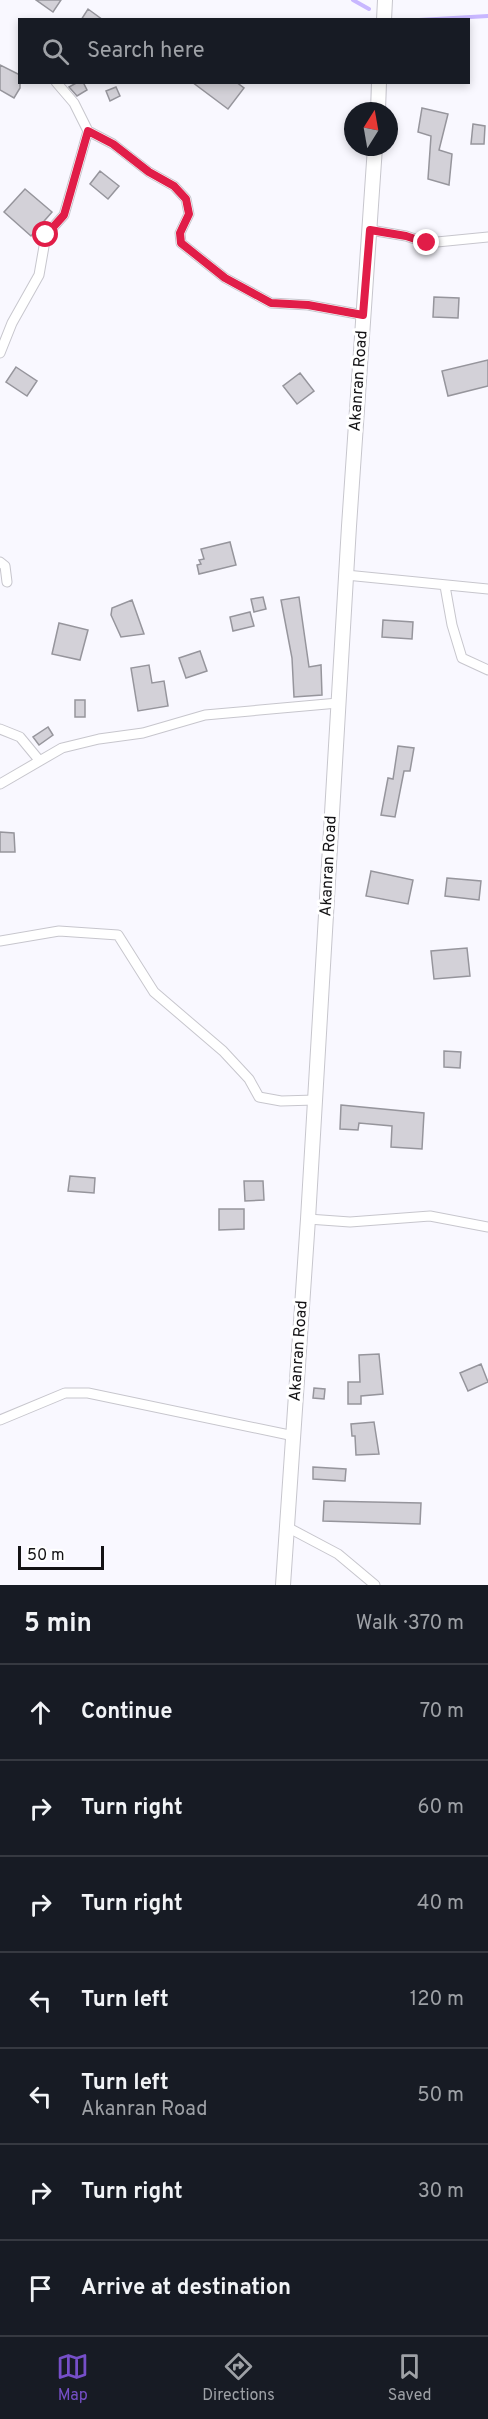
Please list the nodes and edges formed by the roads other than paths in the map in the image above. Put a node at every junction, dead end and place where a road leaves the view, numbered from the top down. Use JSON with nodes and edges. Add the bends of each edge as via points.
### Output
{"nodes":[{"id":1,"x":385,"y":0,"type":"edge"},
{"id":2,"x":384,"y":18,"type":"edge"},
{"id":3,"x":58,"y":84,"type":"edge"},
{"id":4,"x":380,"y":84,"type":"edge"},
{"id":5,"x":379,"y":102,"type":"edge"},
{"id":6,"x":88,"y":131,"type":"junction"},
{"id":7,"x":374,"y":156,"type":"edge"},
{"id":8,"x":370,"y":230,"type":"junction"},
{"id":9,"x":488,"y":237,"type":"edge"},
{"id":10,"x":363,"y":315,"type":"junction"},
{"id":11,"x":0,"y":353,"type":"edge"},
{"id":12,"x":0,"y":562,"type":"edge"},
{"id":13,"x":346,"y":575,"type":"junction"},
{"id":14,"x":7,"y":582,"type":"dead end"},
{"id":15,"x":445,"y":586,"type":"junction"},
{"id":16,"x":488,"y":589,"type":"edge"},
{"id":17,"x":488,"y":670,"type":"edge"},
{"id":18,"x":338,"y":704,"type":"junction"},
{"id":19,"x":0,"y":729,"type":"edge"},
{"id":20,"x":39,"y":760,"type":"junction"},
{"id":21,"x":0,"y":784,"type":"edge"},
{"id":22,"x":0,"y":941,"type":"edge"},
{"id":23,"x":315,"y":1100,"type":"junction"},
{"id":24,"x":308,"y":1219,"type":"junction"},
{"id":25,"x":488,"y":1227,"type":"edge"},
{"id":26,"x":0,"y":1420,"type":"edge"},
{"id":27,"x":294,"y":1436,"type":"junction"},
{"id":28,"x":287,"y":1527,"type":"junction"},
{"id":29,"x":284,"y":1585,"type":"edge"},
{"id":30,"x":375,"y":1585,"type":"edge"}],
"edges":[{"from":1,"to":2,"type":"main road"},
{"from":3,"to":6,"type":"street"},
{"from":4,"to":5,"type":"main road"},
{"from":6,"to":10,"type":"street","via":[[180,192],[189,214],[180,233],[181,243],[225,278],[271,303]]},
{"from":6,"to":11,"type":"street","via":[[64,215],[46,235],[39,275]]},
{"from":7,"to":8,"type":"main road","name":"Akanran Road"},
{"from":8,"to":9,"type":"street","via":[[427,243]]},
{"from":8,"to":10,"type":"main road","name":"Akanran Road"},
{"from":10,"to":13,"type":"main road","name":"Akanran Road"},
{"from":12,"to":14,"type":"street","via":[[5,566]]},
{"from":13,"to":15,"type":"street"},
{"from":13,"to":18,"type":"main road","name":"Akanran Road"},
{"from":15,"to":16,"type":"street"},
{"from":15,"to":17,"type":"street","via":[[462,658]]},
{"from":18,"to":20,"type":"street","via":[[206,715],[143,733],[62,748]]},
{"from":18,"to":23,"type":"main road","name":"Akanran Road"},
{"from":19,"to":20,"type":"street","via":[[20,738]]},
{"from":20,"to":21,"type":"street"},
{"from":22,"to":23,"type":"street","via":[[59,931],[118,935],[154,992],[223,1051],[249,1079],[259,1097]]},
{"from":23,"to":24,"type":"main road","name":"Akanran Road"},
{"from":24,"to":25,"type":"street","via":[[350,1222],[430,1216]]},
{"from":24,"to":27,"type":"main road","name":"Akanran Road"},
{"from":26,"to":27,"type":"street","via":[[65,1393],[87,1394]]},
{"from":27,"to":28,"type":"main road","name":"Akanran Road"},
{"from":28,"to":29,"type":"main road","name":"Akanran Road"},
{"from":28,"to":30,"type":"street","via":[[338,1554]]}]}
